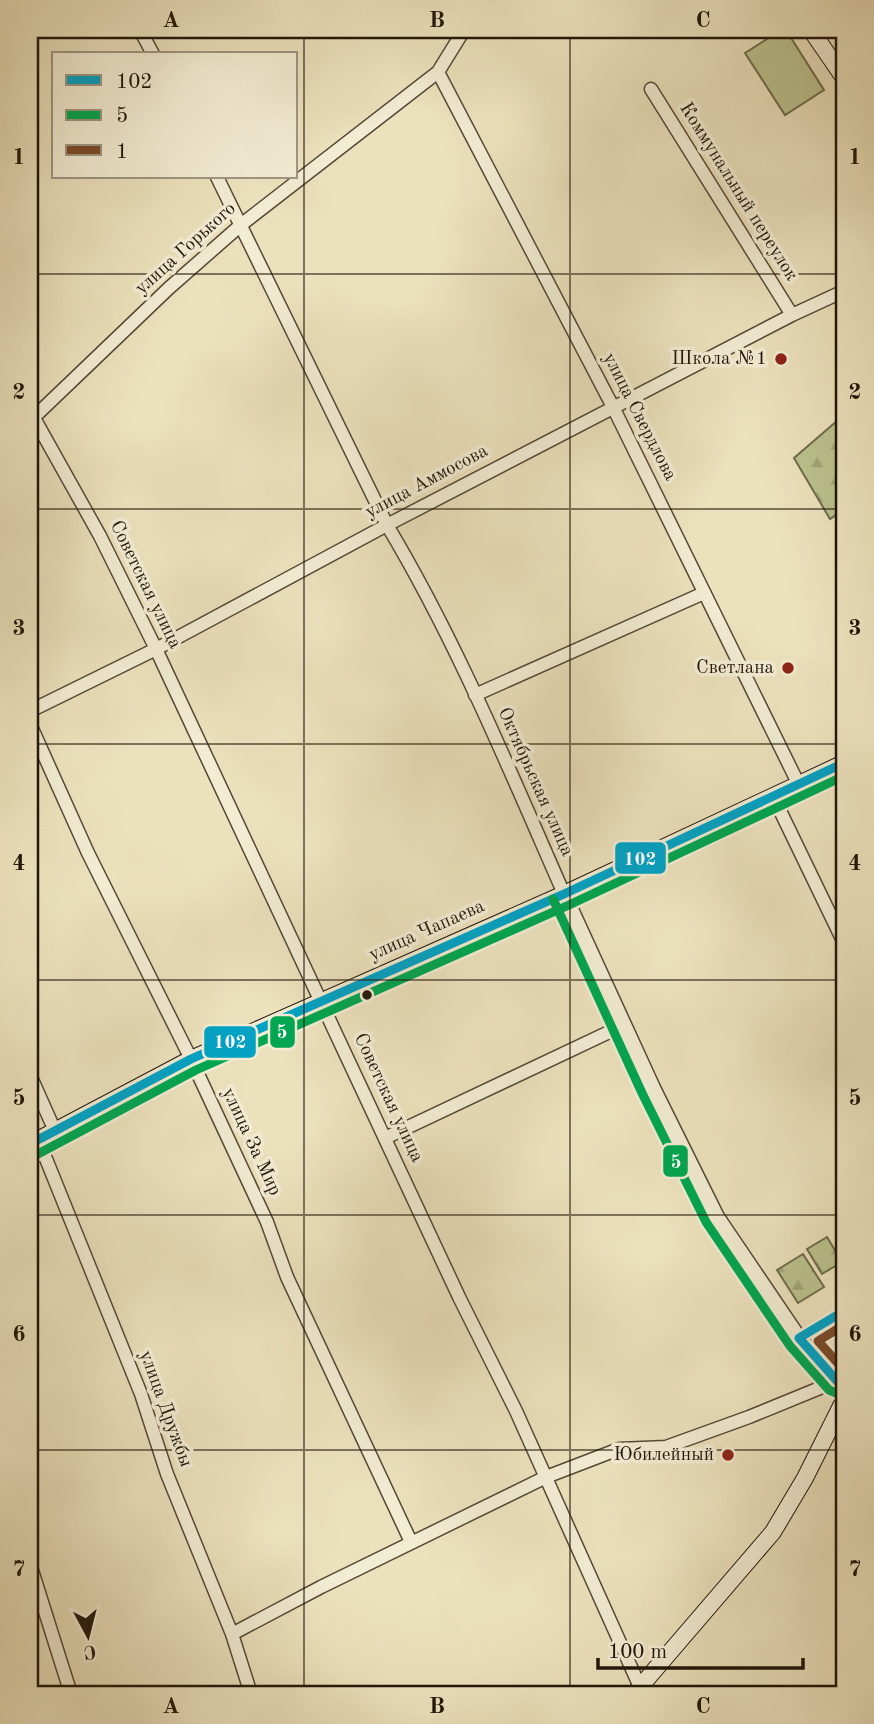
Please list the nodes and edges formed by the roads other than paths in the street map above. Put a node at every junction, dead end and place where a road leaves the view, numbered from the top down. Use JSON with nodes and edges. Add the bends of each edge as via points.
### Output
{"nodes":[{"id":1,"x":140,"y":30,"type":"edge"},
{"id":2,"x":464,"y":30,"type":"edge"},
{"id":3,"x":811,"y":30,"type":"edge"},
{"id":4,"x":152,"y":52,"type":"edge"},
{"id":5,"x":438,"y":72,"type":"junction"},
{"id":6,"x":844,"y":78,"type":"edge"},
{"id":7,"x":651,"y":89,"type":"dead end"},
{"id":8,"x":218,"y":178,"type":"edge"},
{"id":9,"x":242,"y":224,"type":"junction"},
{"id":10,"x":844,"y":291,"type":"edge"},
{"id":11,"x":792,"y":315,"type":"junction"},
{"id":12,"x":613,"y":407,"type":"junction"},
{"id":13,"x":32,"y":419,"type":"edge"},
{"id":14,"x":387,"y":525,"type":"junction"},
{"id":15,"x":704,"y":593,"type":"junction"},
{"id":16,"x":156,"y":649,"type":"junction"},
{"id":17,"x":475,"y":695,"type":"junction"},
{"id":18,"x":30,"y":711,"type":"edge"},
{"id":19,"x":30,"y":724,"type":"edge"},
{"id":20,"x":844,"y":763,"type":"edge"},
{"id":21,"x":798,"y":783,"type":"junction"},
{"id":22,"x":773,"y":796,"type":"junction"},
{"id":23,"x":564,"y":894,"type":"junction"},
{"id":24,"x":844,"y":943,"type":"edge"},
{"id":25,"x":321,"y":1000,"type":"junction"},
{"id":26,"x":624,"y":1025,"type":"junction"},
{"id":27,"x":191,"y":1059,"type":"junction"},
{"id":28,"x":30,"y":1075,"type":"edge"},
{"id":29,"x":55,"y":1131,"type":"junction"},
{"id":30,"x":386,"y":1138,"type":"junction"},
{"id":31,"x":34,"y":1141,"type":"edge"},
{"id":32,"x":841,"y":1382,"type":"edge"},
{"id":33,"x":844,"y":1400,"type":"edge"},
{"id":34,"x":546,"y":1477,"type":"junction"},
{"id":35,"x":411,"y":1542,"type":"junction"},
{"id":36,"x":30,"y":1564,"type":"edge"},
{"id":37,"x":232,"y":1634,"type":"junction"},
{"id":38,"x":637,"y":1691,"type":"edge"},
{"id":39,"x":71,"y":1694,"type":"edge"},
{"id":40,"x":251,"y":1694,"type":"edge"}],
"edges":[{"from":1,"to":4,"type":"street"},
{"from":2,"to":5,"type":"street","name":"улица Горького"},
{"from":3,"to":6,"type":"main road"},
{"from":5,"to":9,"type":"street","name":"улица Горького"},
{"from":5,"to":12,"type":"street","name":"улица Свердлова"},
{"from":7,"to":11,"type":"street","name":"Коммунальный переулок"},
{"from":8,"to":9,"type":"street","name":"Октябрьская улица"},
{"from":9,"to":13,"type":"street","name":"улица Горького"},
{"from":9,"to":14,"type":"street","name":"Октябрьская улица"},
{"from":10,"to":11,"type":"street","name":"улица Аммосова"},
{"from":11,"to":12,"type":"street","name":"улица Аммосова"},
{"from":12,"to":14,"type":"street","name":"улица Аммосова"},
{"from":12,"to":15,"type":"street","name":"улица Свердлова"},
{"from":13,"to":16,"type":"street","name":"Советская улица","via":[[100,536]]},
{"from":14,"to":16,"type":"street","name":"улица Аммосова"},
{"from":14,"to":17,"type":"street","name":"Октябрьская улица","via":[[418,577]]},
{"from":15,"to":17,"type":"street"},
{"from":15,"to":21,"type":"street","name":"улица Свердлова"},
{"from":16,"to":18,"type":"street","name":"улица Аммосова"},
{"from":16,"to":25,"type":"street","name":"Советская улица"},
{"from":17,"to":23,"type":"street","name":"Октябрьская улица"},
{"from":19,"to":27,"type":"street","name":"улица За Мир","via":[[88,853]]},
{"from":20,"to":21,"type":"main road","name":"улица Чапаева"},
{"from":21,"to":22,"type":"main road","name":"улица Чапаева"},
{"from":22,"to":23,"type":"main road","name":"улица Чапаева"},
{"from":22,"to":24,"type":"street"},
{"from":23,"to":25,"type":"main road","name":"улица Чапаева"},
{"from":23,"to":26,"type":"street","name":"Октябрьская улица"},
{"from":25,"to":27,"type":"main road","name":"улица Чапаева"},
{"from":25,"to":30,"type":"street","name":"Советская улица"},
{"from":26,"to":30,"type":"street"},
{"from":26,"to":32,"type":"street","name":"Октябрьская улица","via":[[717,1217],[799,1338]]},
{"from":27,"to":29,"type":"main road","name":"улица Чапаева"},
{"from":27,"to":35,"type":"street","name":"улица За Мир"},
{"from":28,"to":29,"type":"street"},
{"from":29,"to":31,"type":"main road","name":"улица Чапаева"},
{"from":30,"to":34,"type":"street","name":"Советская улица"},
{"from":31,"to":37,"type":"street","name":"улица Дружбы","via":[[141,1394],[167,1474]]},
{"from":32,"to":34,"type":"street","via":[[666,1447],[619,1449]]},
{"from":33,"to":38,"type":"main road","via":[[773,1532]]},
{"from":34,"to":35,"type":"street"},
{"from":34,"to":38,"type":"street","name":"Советская улица"},
{"from":35,"to":37,"type":"street"},
{"from":36,"to":39,"type":"street"},
{"from":37,"to":40,"type":"street","name":"улица Дружбы"}]}
